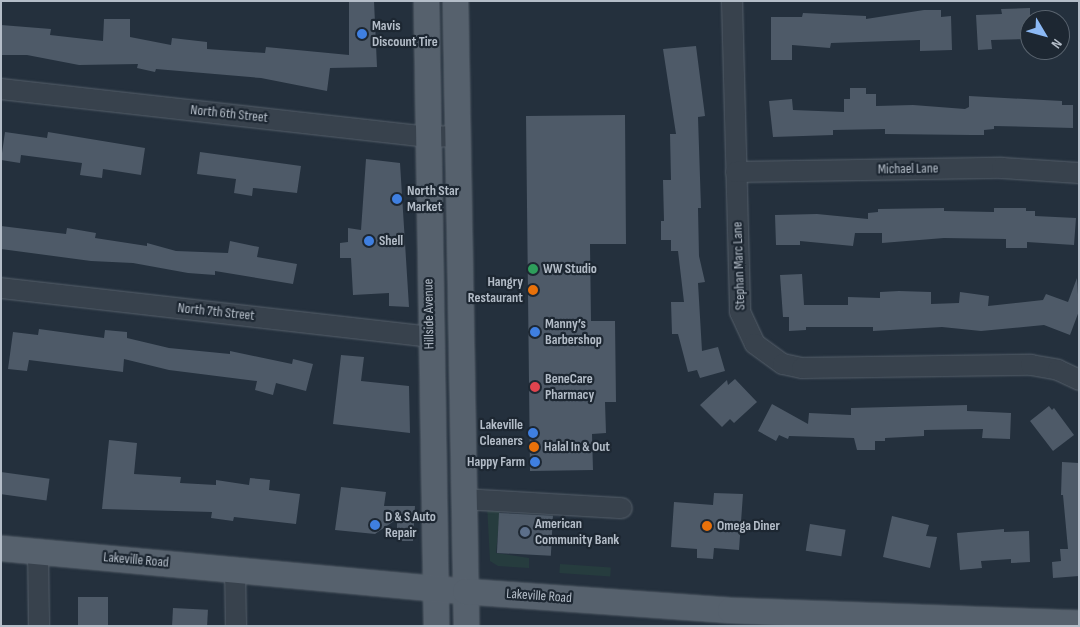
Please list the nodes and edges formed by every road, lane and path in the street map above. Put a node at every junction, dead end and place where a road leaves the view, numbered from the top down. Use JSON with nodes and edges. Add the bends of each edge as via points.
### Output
{"nodes":[{"id":1,"x":426,"y":1,"type":"edge"},
{"id":2,"x":455,"y":1,"type":"edge"},
{"id":3,"x":732,"y":1,"type":"edge"},
{"id":4,"x":1,"y":89,"type":"edge"},
{"id":5,"x":457,"y":136,"type":"junction"},
{"id":6,"x":426,"y":137,"type":"junction"},
{"id":7,"x":736,"y":172,"type":"junction"},
{"id":8,"x":1079,"y":172,"type":"edge"},
{"id":9,"x":1,"y":288,"type":"edge"},
{"id":10,"x":430,"y":337,"type":"junction"},
{"id":11,"x":1079,"y":380,"type":"edge"},
{"id":12,"x":464,"y":499,"type":"junction"},
{"id":13,"x":622,"y":508,"type":"dead end"},
{"id":14,"x":1,"y":548,"type":"edge"},
{"id":15,"x":38,"y":551,"type":"junction"},
{"id":16,"x":235,"y":568,"type":"junction"},
{"id":17,"x":436,"y":587,"type":"junction"},
{"id":18,"x":465,"y":591,"type":"junction"},
{"id":19,"x":886,"y":621,"type":"edge"},
{"id":20,"x":1079,"y":623,"type":"edge"},
{"id":21,"x":39,"y":626,"type":"edge"},
{"id":22,"x":236,"y":626,"type":"edge"},
{"id":23,"x":436,"y":626,"type":"edge"},
{"id":24,"x":466,"y":626,"type":"edge"}],
"edges":[{"from":1,"to":6,"type":"main road","name":"Hillside Avenue"},
{"from":2,"to":5,"type":"main road"},
{"from":3,"to":7,"type":"street","name":"Stephan Marc Lane"},
{"from":4,"to":6,"type":"street","name":"North 6th Street"},
{"from":5,"to":6,"type":"street","name":"North 6th Street"},
{"from":5,"to":12,"type":"main road"},
{"from":6,"to":10,"type":"main road","name":"Hillside Avenue"},
{"from":7,"to":8,"type":"street","name":"Michael Lane","via":[[1002,168]]},
{"from":7,"to":11,"type":"street","name":"Stephan Marc Lane","via":[[740,312],[755,344],[772,358],[802,368],[1031,365],[1058,370]]},
{"from":9,"to":10,"type":"street","name":"North 7th Street"},
{"from":10,"to":17,"type":"main road","name":"Hillside Avenue"},
{"from":12,"to":13,"type":"street"},
{"from":12,"to":18,"type":"main road"},
{"from":14,"to":15,"type":"main road","name":"Lakeville Road"},
{"from":15,"to":16,"type":"main road","name":"Lakeville Road"},
{"from":15,"to":21,"type":"street"},
{"from":16,"to":17,"type":"main road","name":"Lakeville Road"},
{"from":16,"to":22,"type":"street"},
{"from":17,"to":18,"type":"main road","name":"Lakeville Road"},
{"from":17,"to":23,"type":"main road","name":"Hillside Avenue"},
{"from":18,"to":19,"type":"main road","name":"Lakeville Road"},
{"from":18,"to":24,"type":"main road"},
{"from":19,"to":20,"type":"main road","name":"Lakeville Road"}]}
